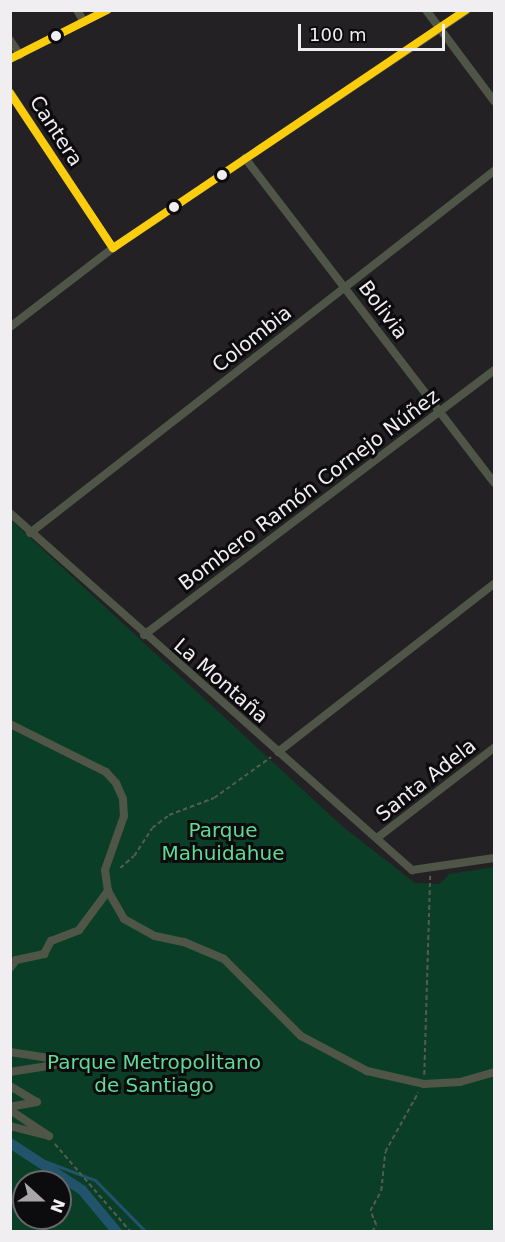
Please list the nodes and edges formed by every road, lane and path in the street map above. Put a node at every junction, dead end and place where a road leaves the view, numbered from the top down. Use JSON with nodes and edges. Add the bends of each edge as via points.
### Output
{"nodes":[{"id":1,"x":77,"y":10,"type":"edge"},
{"id":2,"x":108,"y":10,"type":"edge"},
{"id":3,"x":426,"y":10,"type":"edge"},
{"id":4,"x":467,"y":10,"type":"edge"},
{"id":5,"x":84,"y":22,"type":"junction"},
{"id":6,"x":440,"y":28,"type":"junction"},
{"id":7,"x":10,"y":40,"type":"edge"},
{"id":8,"x":20,"y":55,"type":"junction"},
{"id":9,"x":10,"y":59,"type":"edge"},
{"id":10,"x":10,"y":92,"type":"edge"},
{"id":11,"x":495,"y":101,"type":"edge"},
{"id":12,"x":245,"y":158,"type":"junction"},
{"id":13,"x":495,"y":171,"type":"edge"},
{"id":14,"x":113,"y":248,"type":"junction"},
{"id":15,"x":345,"y":288,"type":"junction"},
{"id":16,"x":10,"y":327,"type":"edge"},
{"id":17,"x":495,"y":370,"type":"edge"},
{"id":18,"x":440,"y":411,"type":"junction"},
{"id":19,"x":495,"y":483,"type":"edge"},
{"id":20,"x":10,"y":513,"type":"edge"},
{"id":21,"x":30,"y":533,"type":"junction"},
{"id":22,"x":495,"y":584,"type":"edge"},
{"id":23,"x":144,"y":635,"type":"junction"},
{"id":24,"x":10,"y":724,"type":"edge"},
{"id":25,"x":495,"y":748,"type":"edge"},
{"id":26,"x":278,"y":752,"type":"junction"},
{"id":27,"x":377,"y":838,"type":"junction"},
{"id":28,"x":495,"y":858,"type":"edge"},
{"id":29,"x":433,"y":867,"type":"junction"},
{"id":30,"x":120,"y":868,"type":"dead end"},
{"id":31,"x":108,"y":891,"type":"junction"},
{"id":32,"x":10,"y":968,"type":"edge"},
{"id":33,"x":10,"y":1052,"type":"edge"},
{"id":34,"x":10,"y":1072,"type":"edge"},
{"id":35,"x":495,"y":1072,"type":"edge"},
{"id":36,"x":424,"y":1084,"type":"junction"},
{"id":37,"x":10,"y":1086,"type":"edge"},
{"id":38,"x":10,"y":1108,"type":"edge"},
{"id":39,"x":10,"y":1126,"type":"edge"},
{"id":40,"x":49,"y":1136,"type":"junction"},
{"id":41,"x":131,"y":1232,"type":"edge"},
{"id":42,"x":372,"y":1232,"type":"edge"}],
"edges":[{"from":1,"to":5,"type":"street"},
{"from":2,"to":5,"type":"street"},
{"from":3,"to":6,"type":"street"},
{"from":4,"to":6,"type":"street"},
{"from":5,"to":8,"type":"street"},
{"from":6,"to":11,"type":"street"},
{"from":6,"to":12,"type":"street"},
{"from":7,"to":8,"type":"street"},
{"from":8,"to":9,"type":"street"},
{"from":10,"to":14,"type":"street","name":"Cantera"},
{"from":12,"to":14,"type":"street"},
{"from":12,"to":15,"type":"street","name":"Bolivia"},
{"from":13,"to":15,"type":"street","name":"Colombia"},
{"from":14,"to":16,"type":"street"},
{"from":15,"to":18,"type":"street","name":"Bolivia"},
{"from":15,"to":21,"type":"street","name":"Colombia"},
{"from":17,"to":18,"type":"street","name":"Bombero Ramón Cornejo Núñez"},
{"from":18,"to":19,"type":"street","name":"Bolivia"},
{"from":18,"to":23,"type":"street","name":"Bombero Ramón Cornejo Núñez"},
{"from":20,"to":21,"type":"street","name":"La Montaña"},
{"from":21,"to":23,"type":"street","name":"La Montaña"},
{"from":22,"to":26,"type":"street"},
{"from":23,"to":26,"type":"street","name":"La Montaña"},
{"from":24,"to":31,"type":"street","via":[[106,772],[116,783],[123,799],[124,816],[105,870]]},
{"from":25,"to":27,"type":"street","name":"Santa Adela"},
{"from":26,"to":27,"type":"street","name":"La Montaña"},
{"from":26,"to":30,"type":"path","via":[[214,798],[169,815],[152,828],[134,856]]},
{"from":27,"to":29,"type":"street","name":"La Montaña","via":[[412,870]]},
{"from":28,"to":29,"type":"street"},
{"from":29,"to":36,"type":"path","via":[[427,891]]},
{"from":31,"to":32,"type":"street","via":[[80,930],[51,941],[44,954],[16,960]]},
{"from":31,"to":36,"type":"street","via":[[124,919],[141,930],[211,952],[238,969],[302,1036],[323,1050],[367,1071]]},
{"from":33,"to":34,"type":"street","via":[[55,1059],[54,1065]]},
{"from":35,"to":36,"type":"street","via":[[460,1082]]},
{"from":36,"to":42,"type":"path","via":[[385,1152],[381,1191],[370,1211],[376,1225]]},
{"from":37,"to":38,"type":"street","via":[[37,1102]]},
{"from":38,"to":40,"type":"street"},
{"from":39,"to":40,"type":"street"},
{"from":40,"to":41,"type":"path"}]}
